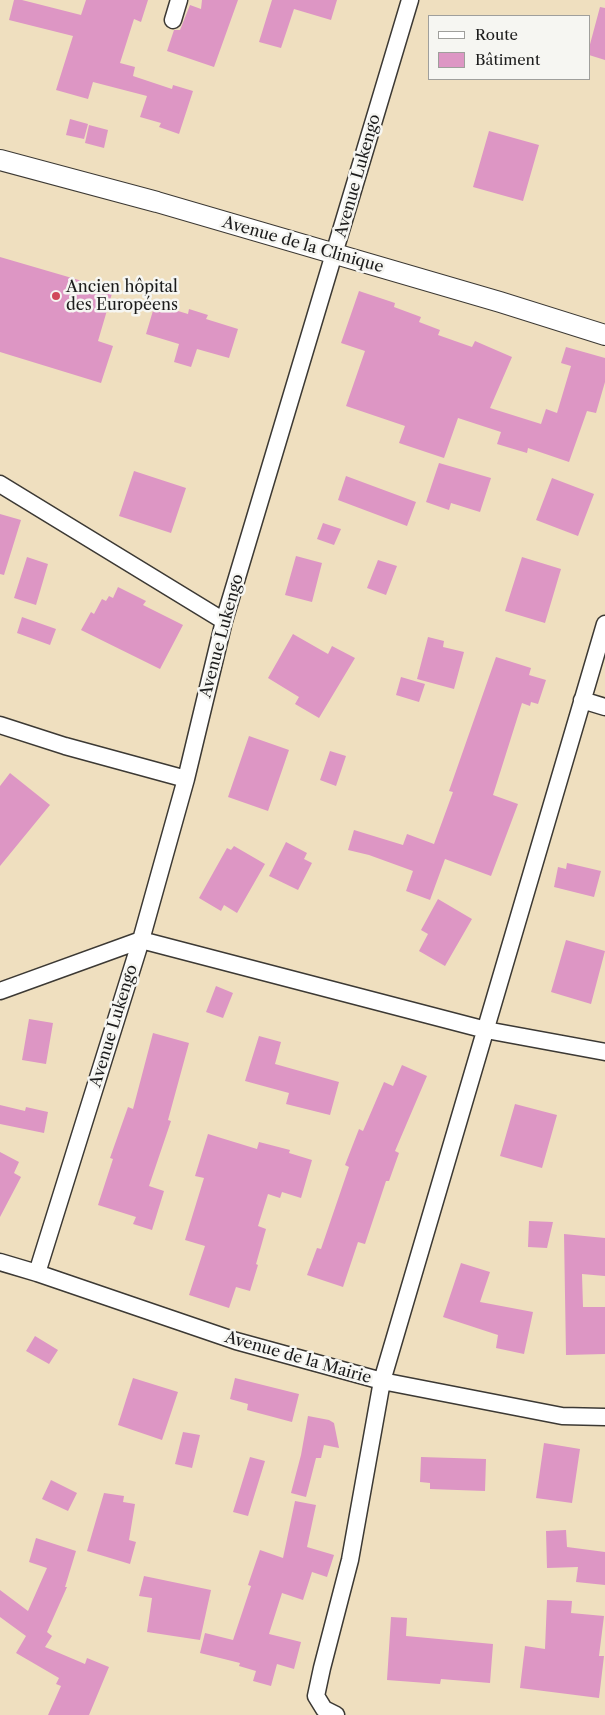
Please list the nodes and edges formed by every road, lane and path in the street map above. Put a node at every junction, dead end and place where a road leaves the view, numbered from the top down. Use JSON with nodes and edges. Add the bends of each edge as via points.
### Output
{"nodes":[{"id":1,"x":180,"y":0,"type":"edge"},
{"id":2,"x":410,"y":0,"type":"edge"},
{"id":3,"x":173,"y":20,"type":"dead end"},
{"id":4,"x":0,"y":160,"type":"edge"},
{"id":5,"x":334,"y":255,"type":"junction"},
{"id":6,"x":605,"y":335,"type":"edge"},
{"id":7,"x":0,"y":484,"type":"edge"},
{"id":8,"x":224,"y":621,"type":"junction"},
{"id":9,"x":605,"y":624,"type":"edge"},
{"id":10,"x":582,"y":700,"type":"junction"},
{"id":11,"x":605,"y":707,"type":"edge"},
{"id":12,"x":0,"y":725,"type":"edge"},
{"id":13,"x":186,"y":779,"type":"junction"},
{"id":14,"x":141,"y":940,"type":"junction"},
{"id":15,"x":0,"y":991,"type":"edge"},
{"id":16,"x":486,"y":1030,"type":"junction"},
{"id":17,"x":605,"y":1052,"type":"edge"},
{"id":18,"x":0,"y":1262,"type":"edge"},
{"id":19,"x":37,"y":1273,"type":"junction"},
{"id":20,"x":382,"y":1381,"type":"junction"},
{"id":21,"x":605,"y":1417,"type":"edge"},
{"id":22,"x":336,"y":1715,"type":"edge"}],
"edges":[{"from":1,"to":3,"type":"street"},
{"from":2,"to":5,"type":"street","name":"Avenue Lukengo"},
{"from":4,"to":5,"type":"street","name":"Avenue de la Clinique"},
{"from":5,"to":6,"type":"street","name":"Avenue de la Clinique"},
{"from":5,"to":8,"type":"street","name":"Avenue Lukengo"},
{"from":7,"to":8,"type":"street"},
{"from":8,"to":13,"type":"street","name":"Avenue Lukengo"},
{"from":9,"to":10,"type":"street"},
{"from":10,"to":11,"type":"street"},
{"from":10,"to":16,"type":"street"},
{"from":12,"to":13,"type":"street"},
{"from":13,"to":14,"type":"street","name":"Avenue Lukengo"},
{"from":14,"to":15,"type":"street"},
{"from":14,"to":16,"type":"street"},
{"from":14,"to":19,"type":"street","name":"Avenue Lukengo"},
{"from":16,"to":17,"type":"street"},
{"from":16,"to":20,"type":"street"},
{"from":18,"to":19,"type":"street","name":"Avenue de la Mairie"},
{"from":19,"to":20,"type":"street","name":"Avenue de la Mairie","via":[[236,1341]]},
{"from":20,"to":21,"type":"street","name":"Avenue de la Mairie","via":[[562,1416]]},
{"from":20,"to":22,"type":"street","via":[[350,1560],[316,1696],[324,1709]]}]}
